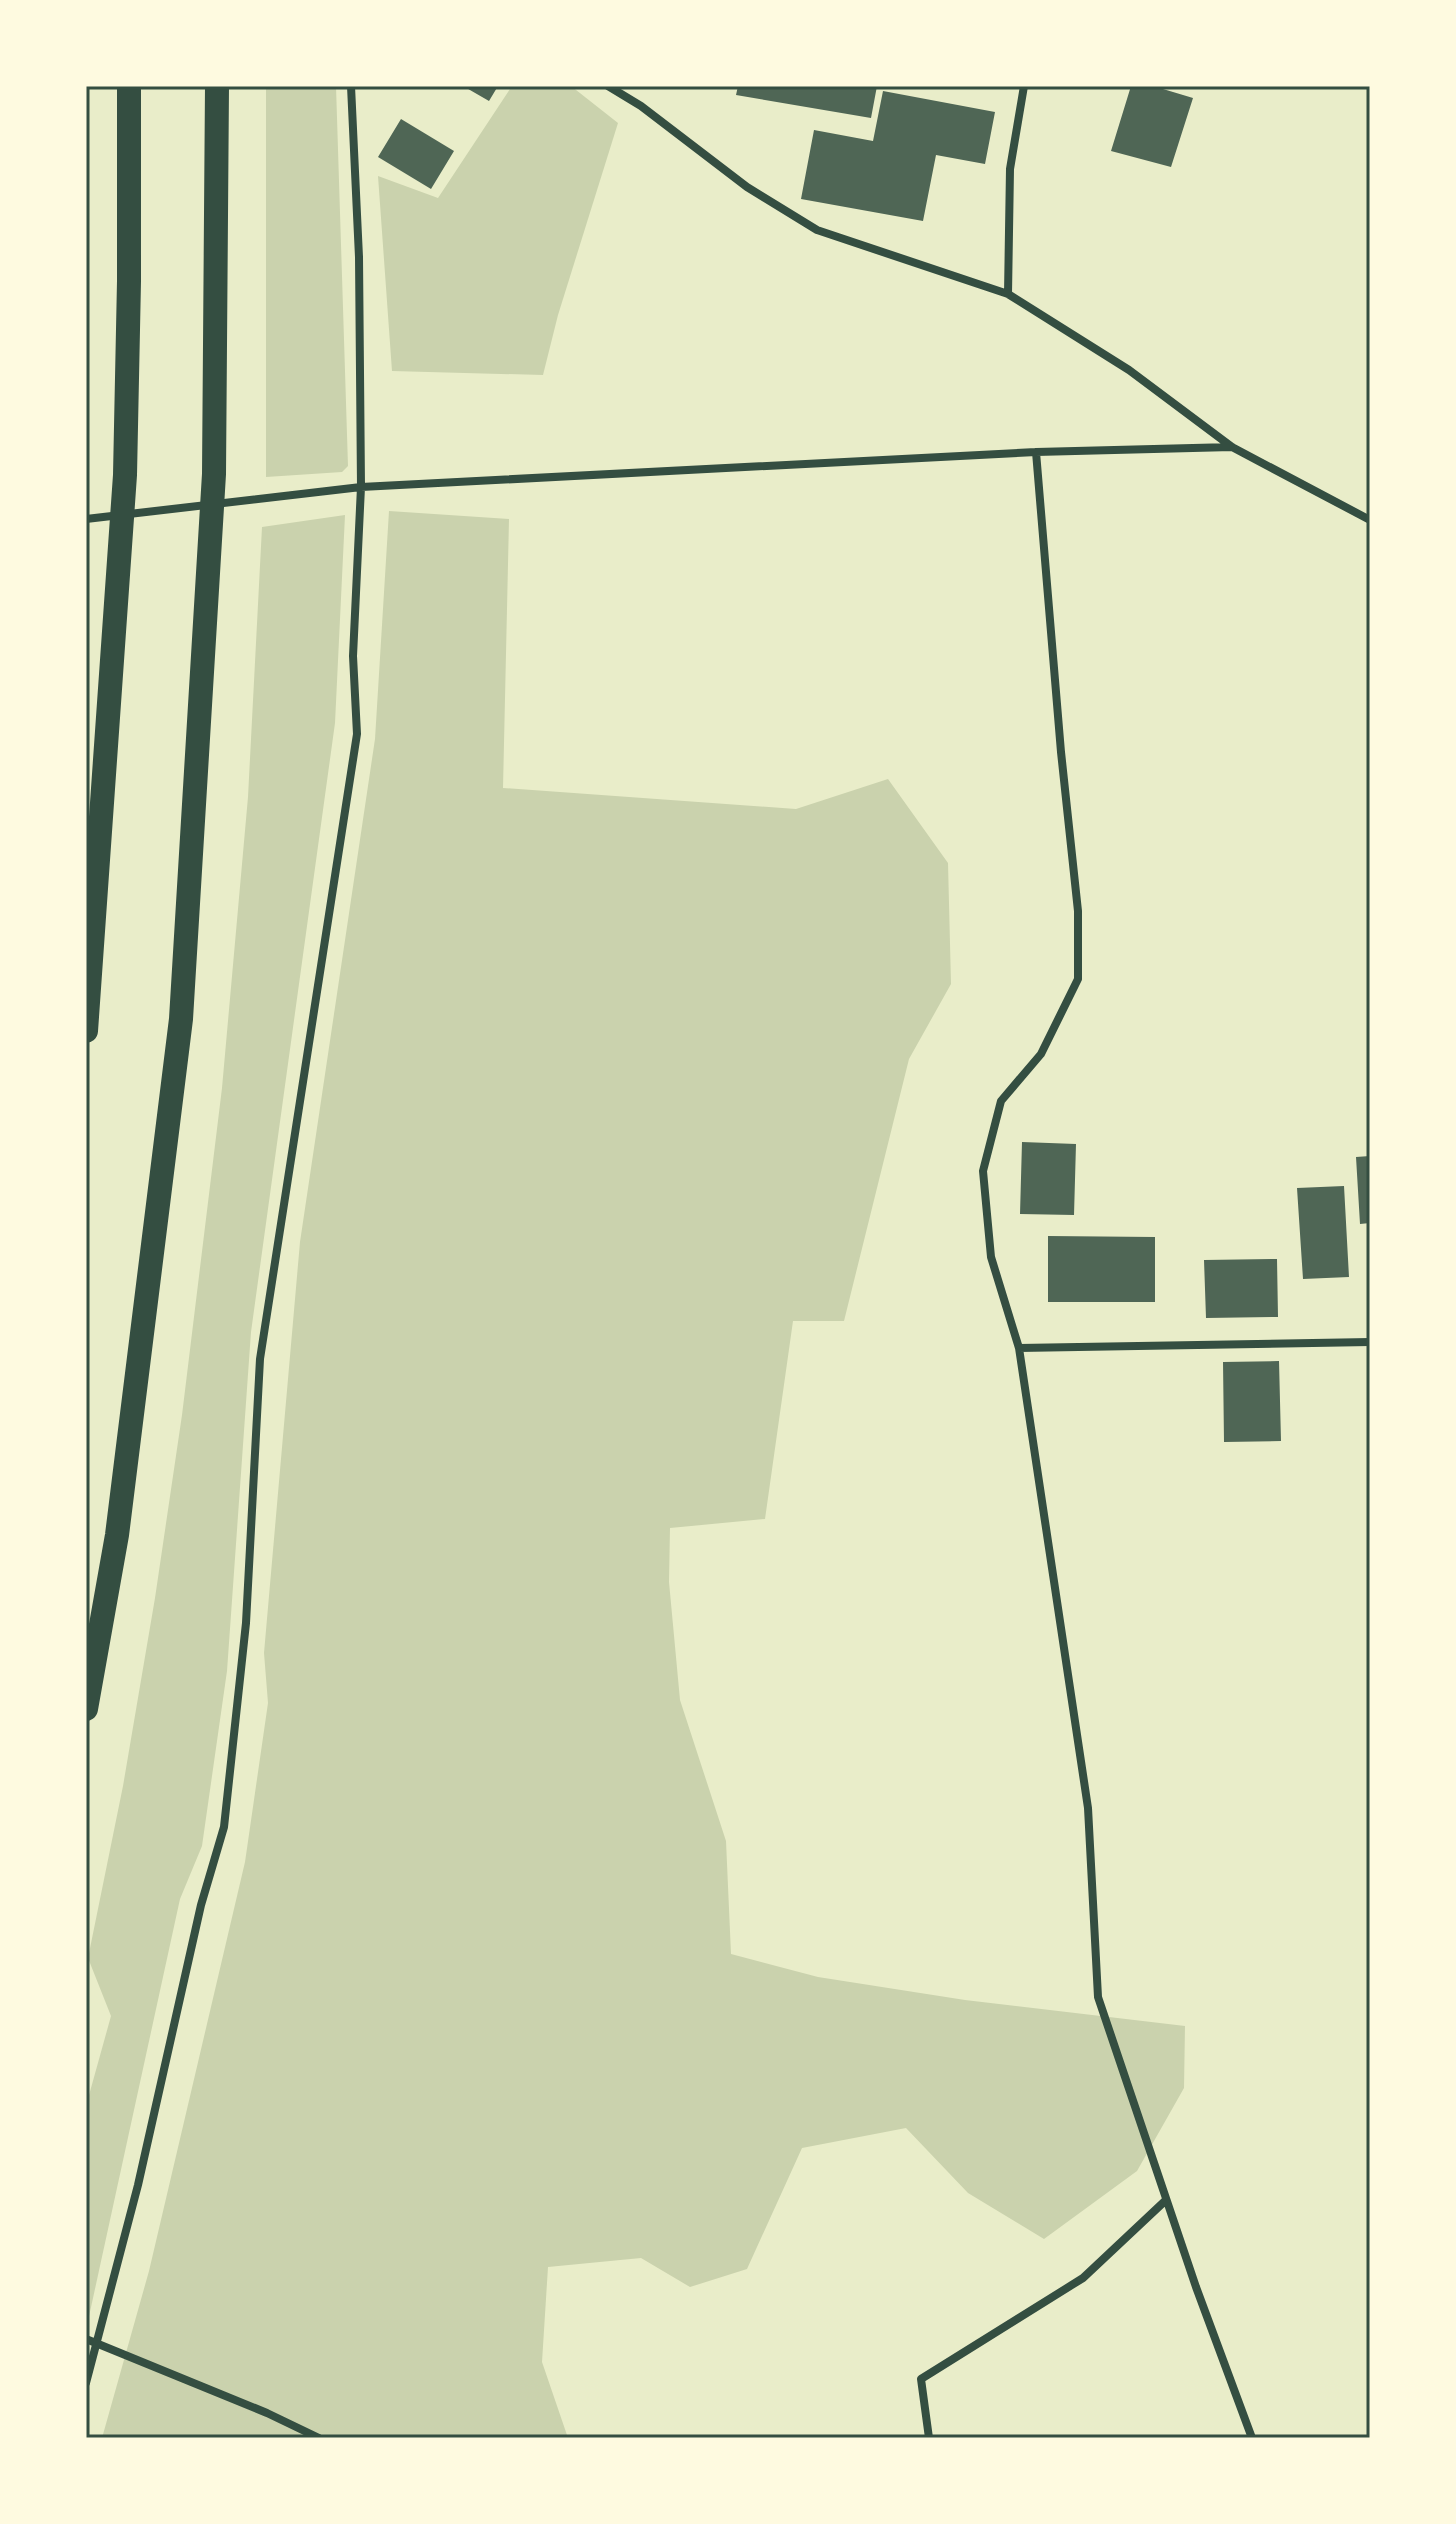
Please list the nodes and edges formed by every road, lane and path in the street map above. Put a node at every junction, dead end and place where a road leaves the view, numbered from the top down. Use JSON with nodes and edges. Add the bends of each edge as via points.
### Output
{"nodes":[{"id":1,"x":129,"y":86,"type":"edge"},
{"id":2,"x":217,"y":86,"type":"edge"},
{"id":3,"x":351,"y":86,"type":"edge"},
{"id":4,"x":608,"y":86,"type":"edge"},
{"id":5,"x":1024,"y":86,"type":"edge"},
{"id":6,"x":1008,"y":294,"type":"junction"},
{"id":7,"x":1232,"y":447,"type":"junction"},
{"id":8,"x":1036,"y":452,"type":"junction"},
{"id":9,"x":361,"y":487,"type":"junction"},
{"id":10,"x":86,"y":519,"type":"edge"},
{"id":11,"x":1370,"y":520,"type":"edge"},
{"id":12,"x":86,"y":1031,"type":"edge"},
{"id":13,"x":1370,"y":1342,"type":"edge"},
{"id":14,"x":1019,"y":1348,"type":"junction"},
{"id":15,"x":86,"y":1709,"type":"edge"},
{"id":16,"x":1166,"y":2200,"type":"junction"},
{"id":17,"x":86,"y":2339,"type":"edge"},
{"id":18,"x":98,"y":2342,"type":"junction"},
{"id":19,"x":86,"y":2383,"type":"edge"},
{"id":20,"x":319,"y":2438,"type":"edge"},
{"id":21,"x":930,"y":2438,"type":"edge"},
{"id":22,"x":1252,"y":2438,"type":"edge"}],
"edges":[{"from":1,"to":12,"type":"highway","via":[[125,475]]},
{"from":2,"to":15,"type":"highway","via":[[214,474],[181,1019],[117,1535]]},
{"from":3,"to":9,"type":"street"},
{"from":4,"to":6,"type":"street","via":[[747,187],[817,230]]},
{"from":5,"to":6,"type":"street","via":[[1010,169]]},
{"from":6,"to":7,"type":"street","via":[[1129,370]]},
{"from":7,"to":8,"type":"street"},
{"from":7,"to":11,"type":"street"},
{"from":8,"to":9,"type":"street"},
{"from":8,"to":14,"type":"street","via":[[1078,911],[1078,979],[1041,1054],[1001,1101],[983,1171],[991,1257]]},
{"from":9,"to":10,"type":"street"},
{"from":9,"to":18,"type":"street","via":[[353,656],[357,734],[260,1359],[246,1623],[224,1827]]},
{"from":13,"to":14,"type":"street"},
{"from":14,"to":16,"type":"street","via":[[1088,1808],[1098,1997]]},
{"from":16,"to":21,"type":"street","via":[[1083,2278],[921,2379]]},
{"from":16,"to":22,"type":"street"},
{"from":17,"to":18,"type":"street"},
{"from":18,"to":19,"type":"street"},
{"from":18,"to":20,"type":"street"}]}
